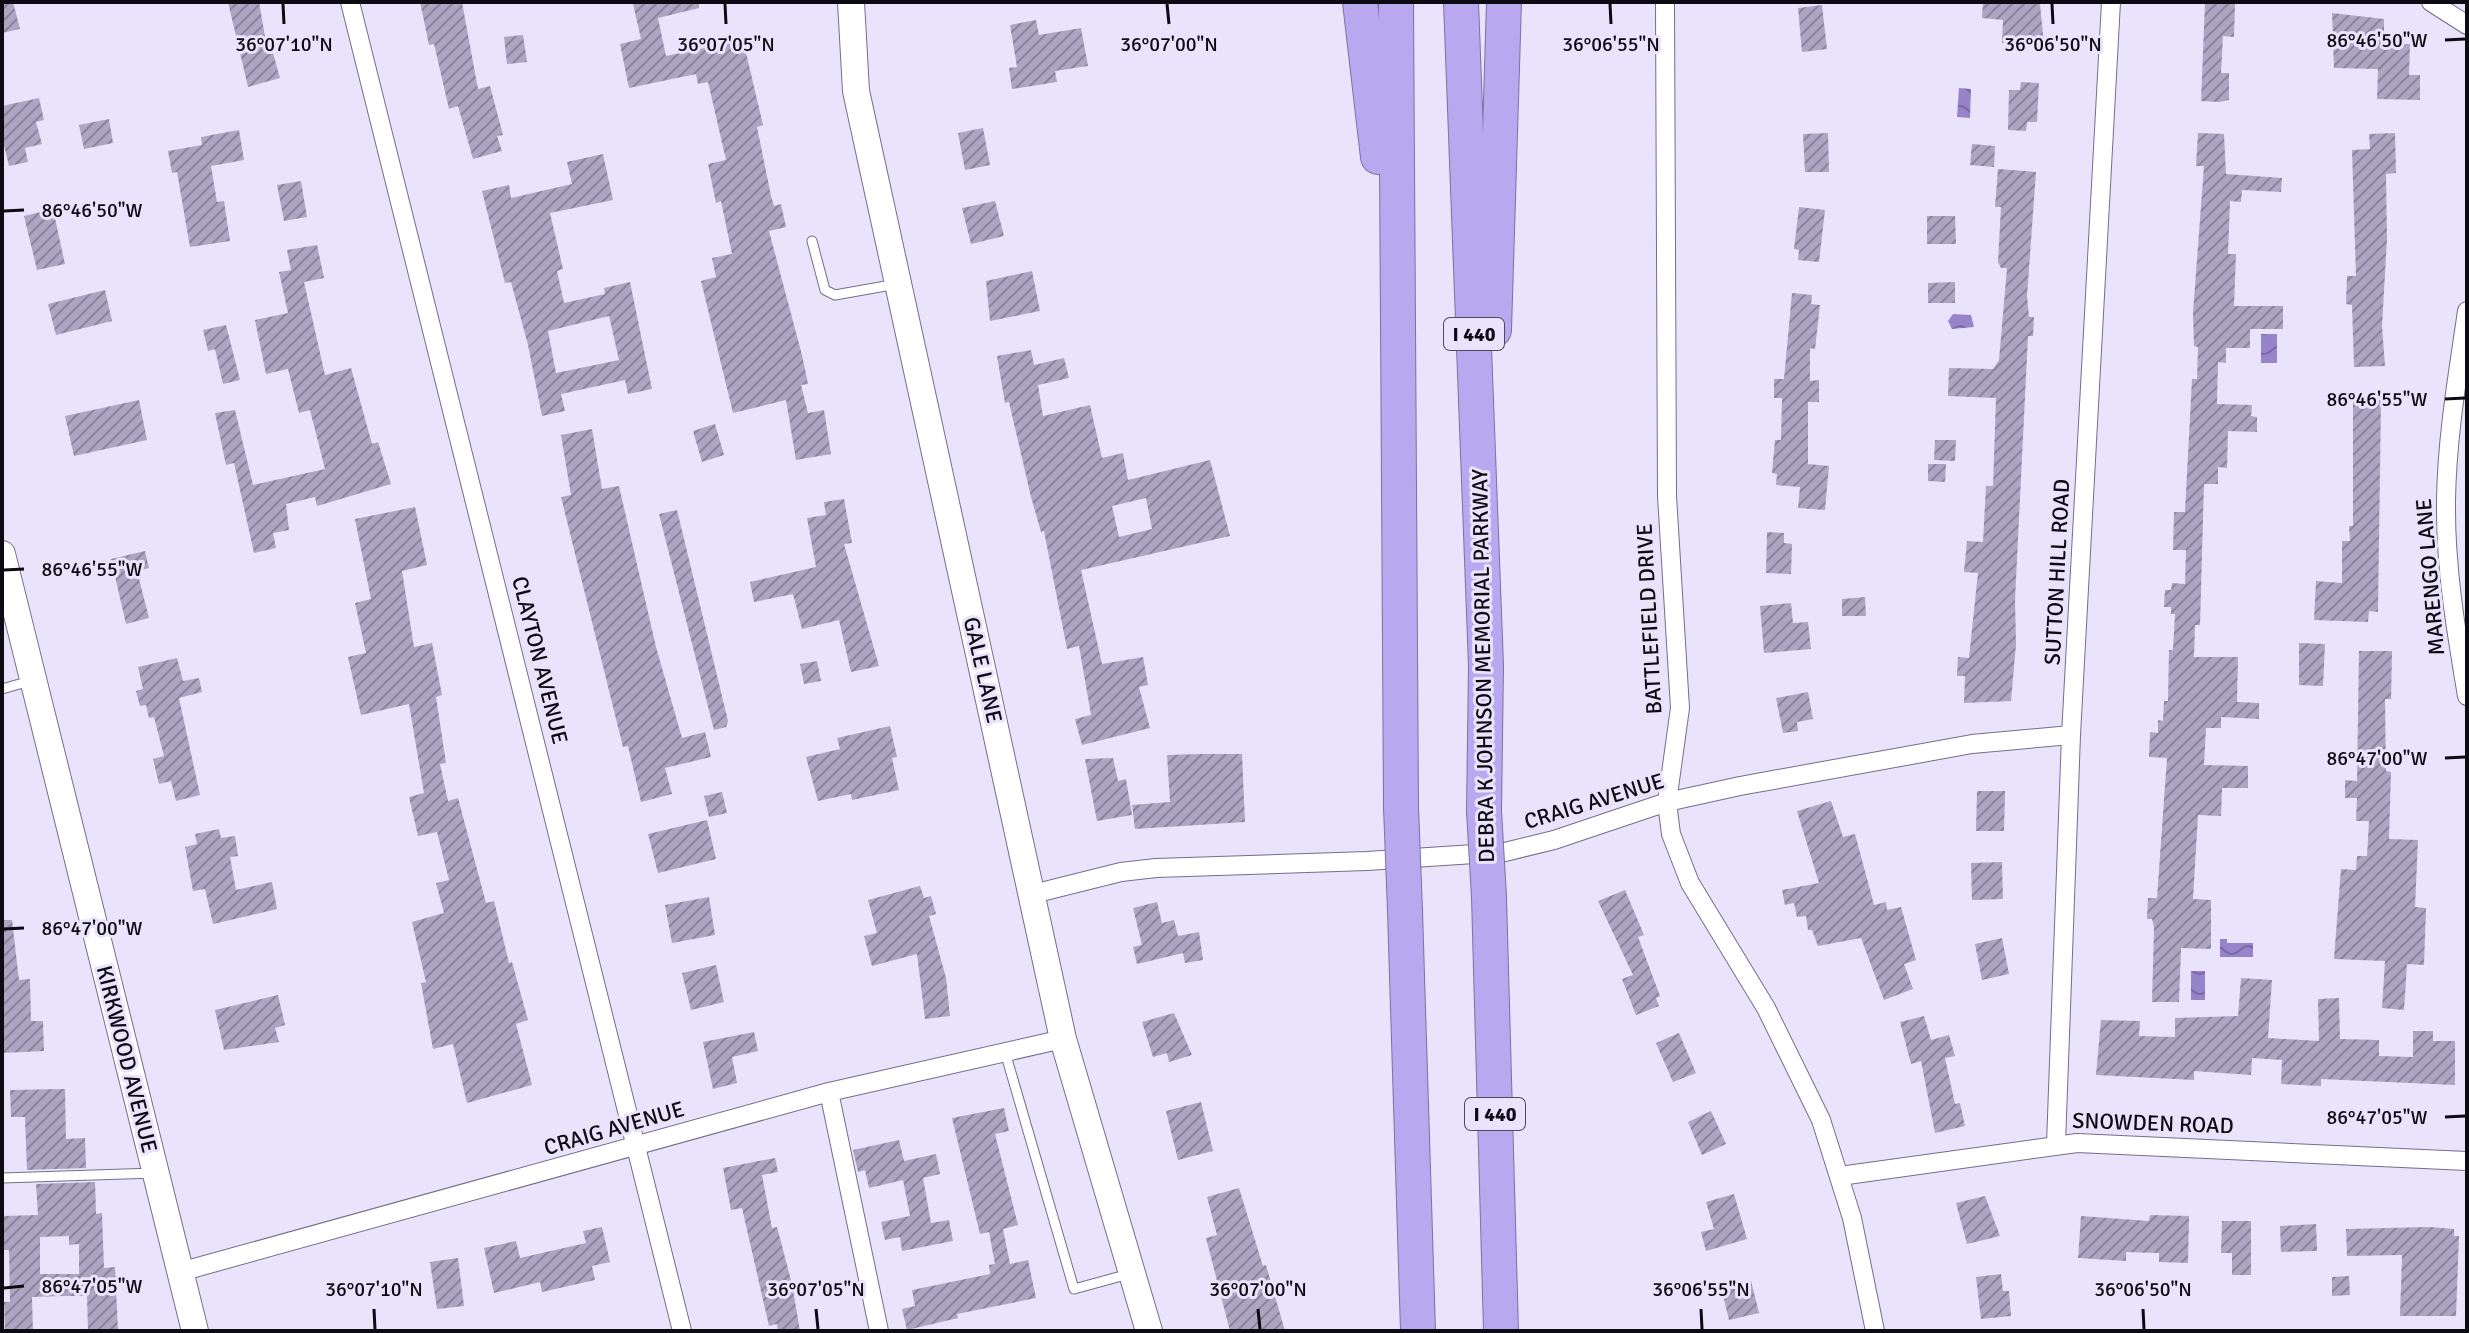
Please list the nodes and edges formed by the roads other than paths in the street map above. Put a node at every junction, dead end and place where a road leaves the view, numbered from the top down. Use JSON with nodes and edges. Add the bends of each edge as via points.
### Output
{"nodes":[{"id":1,"x":350,"y":2,"type":"edge"},
{"id":2,"x":851,"y":2,"type":"edge"},
{"id":3,"x":1360,"y":2,"type":"edge"},
{"id":4,"x":1396,"y":2,"type":"edge"},
{"id":5,"x":1461,"y":2,"type":"edge"},
{"id":6,"x":1504,"y":2,"type":"edge"},
{"id":7,"x":1665,"y":2,"type":"edge"},
{"id":8,"x":2111,"y":2,"type":"edge"},
{"id":9,"x":2431,"y":2,"type":"edge"},
{"id":10,"x":2467,"y":25,"type":"edge"},
{"id":11,"x":812,"y":241,"type":"dead end"},
{"id":12,"x":897,"y":284,"type":"junction"},
{"id":13,"x":2467,"y":311,"type":"edge"},
{"id":14,"x":1400,"y":408,"type":"junction"},
{"id":15,"x":2,"y":554,"type":"edge"},
{"id":16,"x":1486,"y":666,"type":"junction"},
{"id":17,"x":33,"y":681,"type":"junction"},
{"id":18,"x":2,"y":689,"type":"edge"},
{"id":19,"x":2467,"y":696,"type":"edge"},
{"id":20,"x":2071,"y":735,"type":"junction"},
{"id":21,"x":1667,"y":802,"type":"junction"},
{"id":22,"x":1033,"y":894,"type":"junction"},
{"id":23,"x":1063,"y":1039,"type":"junction"},
{"id":24,"x":1005,"y":1052,"type":"junction"},
{"id":25,"x":829,"y":1092,"type":"junction"},
{"id":26,"x":2056,"y":1144,"type":"junction"},
{"id":27,"x":638,"y":1146,"type":"junction"},
{"id":28,"x":2467,"y":1161,"type":"edge"},
{"id":29,"x":155,"y":1173,"type":"junction"},
{"id":30,"x":1840,"y":1176,"type":"junction"},
{"id":31,"x":2,"y":1178,"type":"edge"},
{"id":32,"x":180,"y":1272,"type":"junction"},
{"id":33,"x":1132,"y":1273,"type":"junction"},
{"id":34,"x":195,"y":1331,"type":"edge"},
{"id":35,"x":682,"y":1331,"type":"edge"},
{"id":36,"x":879,"y":1331,"type":"edge"},
{"id":37,"x":1149,"y":1331,"type":"edge"},
{"id":38,"x":1418,"y":1331,"type":"edge"},
{"id":39,"x":1501,"y":1331,"type":"edge"},
{"id":40,"x":1875,"y":1331,"type":"edge"}],
"edges":[{"from":1,"to":27,"type":"street","name":"CLAYTON AVENUE"},
{"from":2,"to":12,"type":"street","name":"GALE LANE","via":[[856,91]]},
{"from":3,"to":14,"type":"highway"},
{"from":4,"to":14,"type":"highway"},
{"from":5,"to":16,"type":"highway","name":"DEBRA K JOHNSON MEMORIAL PARKWAY","number":"I 440"},
{"from":6,"to":16,"type":"highway"},
{"from":7,"to":21,"type":"street","name":"BATTLEFIELD DRIVE","via":[[1667,496],[1680,708]]},
{"from":8,"to":20,"type":"street","name":"SUTTON HILL ROAD"},
{"from":9,"to":10,"type":"street"},
{"from":11,"to":12,"type":"lane","via":[[825,290],[835,295]]},
{"from":12,"to":22,"type":"street","name":"GALE LANE"},
{"from":13,"to":19,"type":"street","name":"MARENGO LANE","via":[[2446,503]]},
{"from":14,"to":38,"type":"highway","bridge":true,"via":[[1401,807]]},
{"from":15,"to":17,"type":"street","name":"KIRKWOOD AVENUE"},
{"from":16,"to":39,"type":"highway","name":"DEBRA K JOHNSON MEMORIAL PARKWAY","number":"I 440","bridge":true,"via":[[1484,811]]},
{"from":17,"to":18,"type":"lane"},
{"from":17,"to":29,"type":"street","name":"KIRKWOOD AVENUE"},
{"from":20,"to":21,"type":"street","name":"CRAIG AVENUE","via":[[1858,762]]},
{"from":20,"to":26,"type":"street","name":"SUTTON HILL ROAD"},
{"from":21,"to":22,"type":"street","name":"CRAIG AVENUE","via":[[1505,852],[1156,868]]},
{"from":21,"to":30,"type":"street","name":"BATTLEFIELD DRIVE","via":[[1683,869],[1793,1060]]},
{"from":22,"to":23,"type":"street","name":"GALE LANE"},
{"from":23,"to":24,"type":"street","name":"CRAIG AVENUE"},
{"from":23,"to":33,"type":"street","name":"GALE LANE"},
{"from":24,"to":25,"type":"street","name":"CRAIG AVENUE"},
{"from":24,"to":33,"type":"lane","via":[[1074,1289]]},
{"from":25,"to":27,"type":"street","name":"CRAIG AVENUE"},
{"from":25,"to":36,"type":"street"},
{"from":26,"to":28,"type":"street","name":"SNOWDEN ROAD"},
{"from":26,"to":30,"type":"street","name":"SNOWDEN ROAD"},
{"from":27,"to":32,"type":"street","name":"CRAIG AVENUE"},
{"from":27,"to":35,"type":"street","name":"CLAYTON AVENUE"},
{"from":29,"to":31,"type":"lane"},
{"from":29,"to":32,"type":"street","name":"KIRKWOOD AVENUE"},
{"from":30,"to":40,"type":"street","name":"BATTLEFIELD DRIVE"},
{"from":32,"to":34,"type":"street","name":"KIRKWOOD AVENUE"},
{"from":33,"to":37,"type":"street","name":"GALE LANE"}]}
